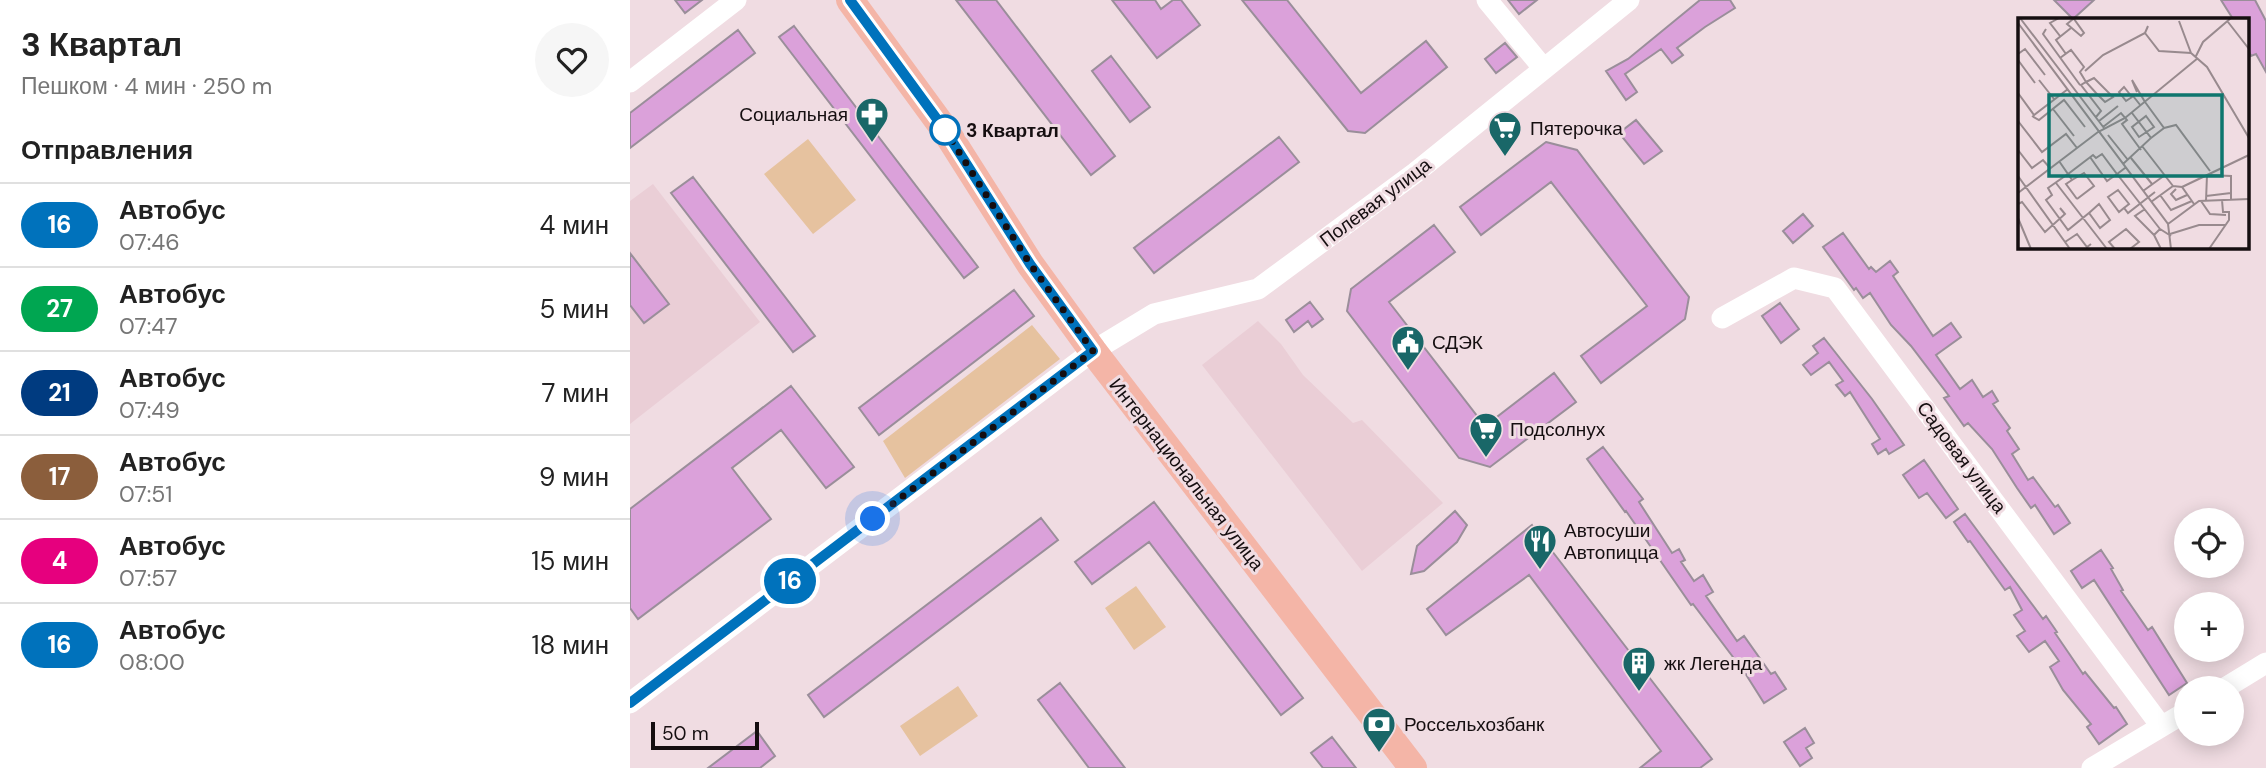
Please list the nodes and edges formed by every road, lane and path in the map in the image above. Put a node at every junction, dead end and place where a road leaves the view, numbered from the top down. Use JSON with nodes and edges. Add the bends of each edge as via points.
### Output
{"nodes":[{"id":1,"x":736,"y":0,"type":"edge"},
{"id":2,"x":850,"y":0,"type":"edge"},
{"id":3,"x":1488,"y":0,"type":"edge"},
{"id":4,"x":1629,"y":0,"type":"edge"},
{"id":5,"x":1544,"y":69,"type":"junction"},
{"id":6,"x":630,"y":82,"type":"edge"},
{"id":7,"x":1722,"y":317,"type":"dead end"},
{"id":8,"x":1093,"y":351,"type":"junction"},
{"id":9,"x":2266,"y":663,"type":"edge"},
{"id":10,"x":2244,"y":676,"type":"edge"},
{"id":11,"x":630,"y":703,"type":"edge"},
{"id":12,"x":2174,"y":719,"type":"edge"},
{"id":13,"x":2161,"y":726,"type":"junction"},
{"id":14,"x":1413,"y":768,"type":"edge"},
{"id":15,"x":2092,"y":768,"type":"edge"}],
"edges":[{"from":1,"to":6,"type":"street"},
{"from":2,"to":8,"type":"main road","name":"Интернациональная улица","via":[[945,130],[1030,264]]},
{"from":3,"to":5,"type":"street"},
{"from":4,"to":5,"type":"street","name":"Полевая улица"},
{"from":5,"to":8,"type":"street","name":"Полевая улица","via":[[1258,289],[1154,314]]},
{"from":7,"to":13,"type":"street","name":"Садовая улица","via":[[1794,278],[1835,288]]},
{"from":8,"to":11,"type":"street","name":"Полевая улица"},
{"from":8,"to":14,"type":"main road","name":"Интернациональная улица"},
{"from":9,"to":10,"type":"street"},
{"from":12,"to":13,"type":"street"},
{"from":13,"to":15,"type":"street"}]}
